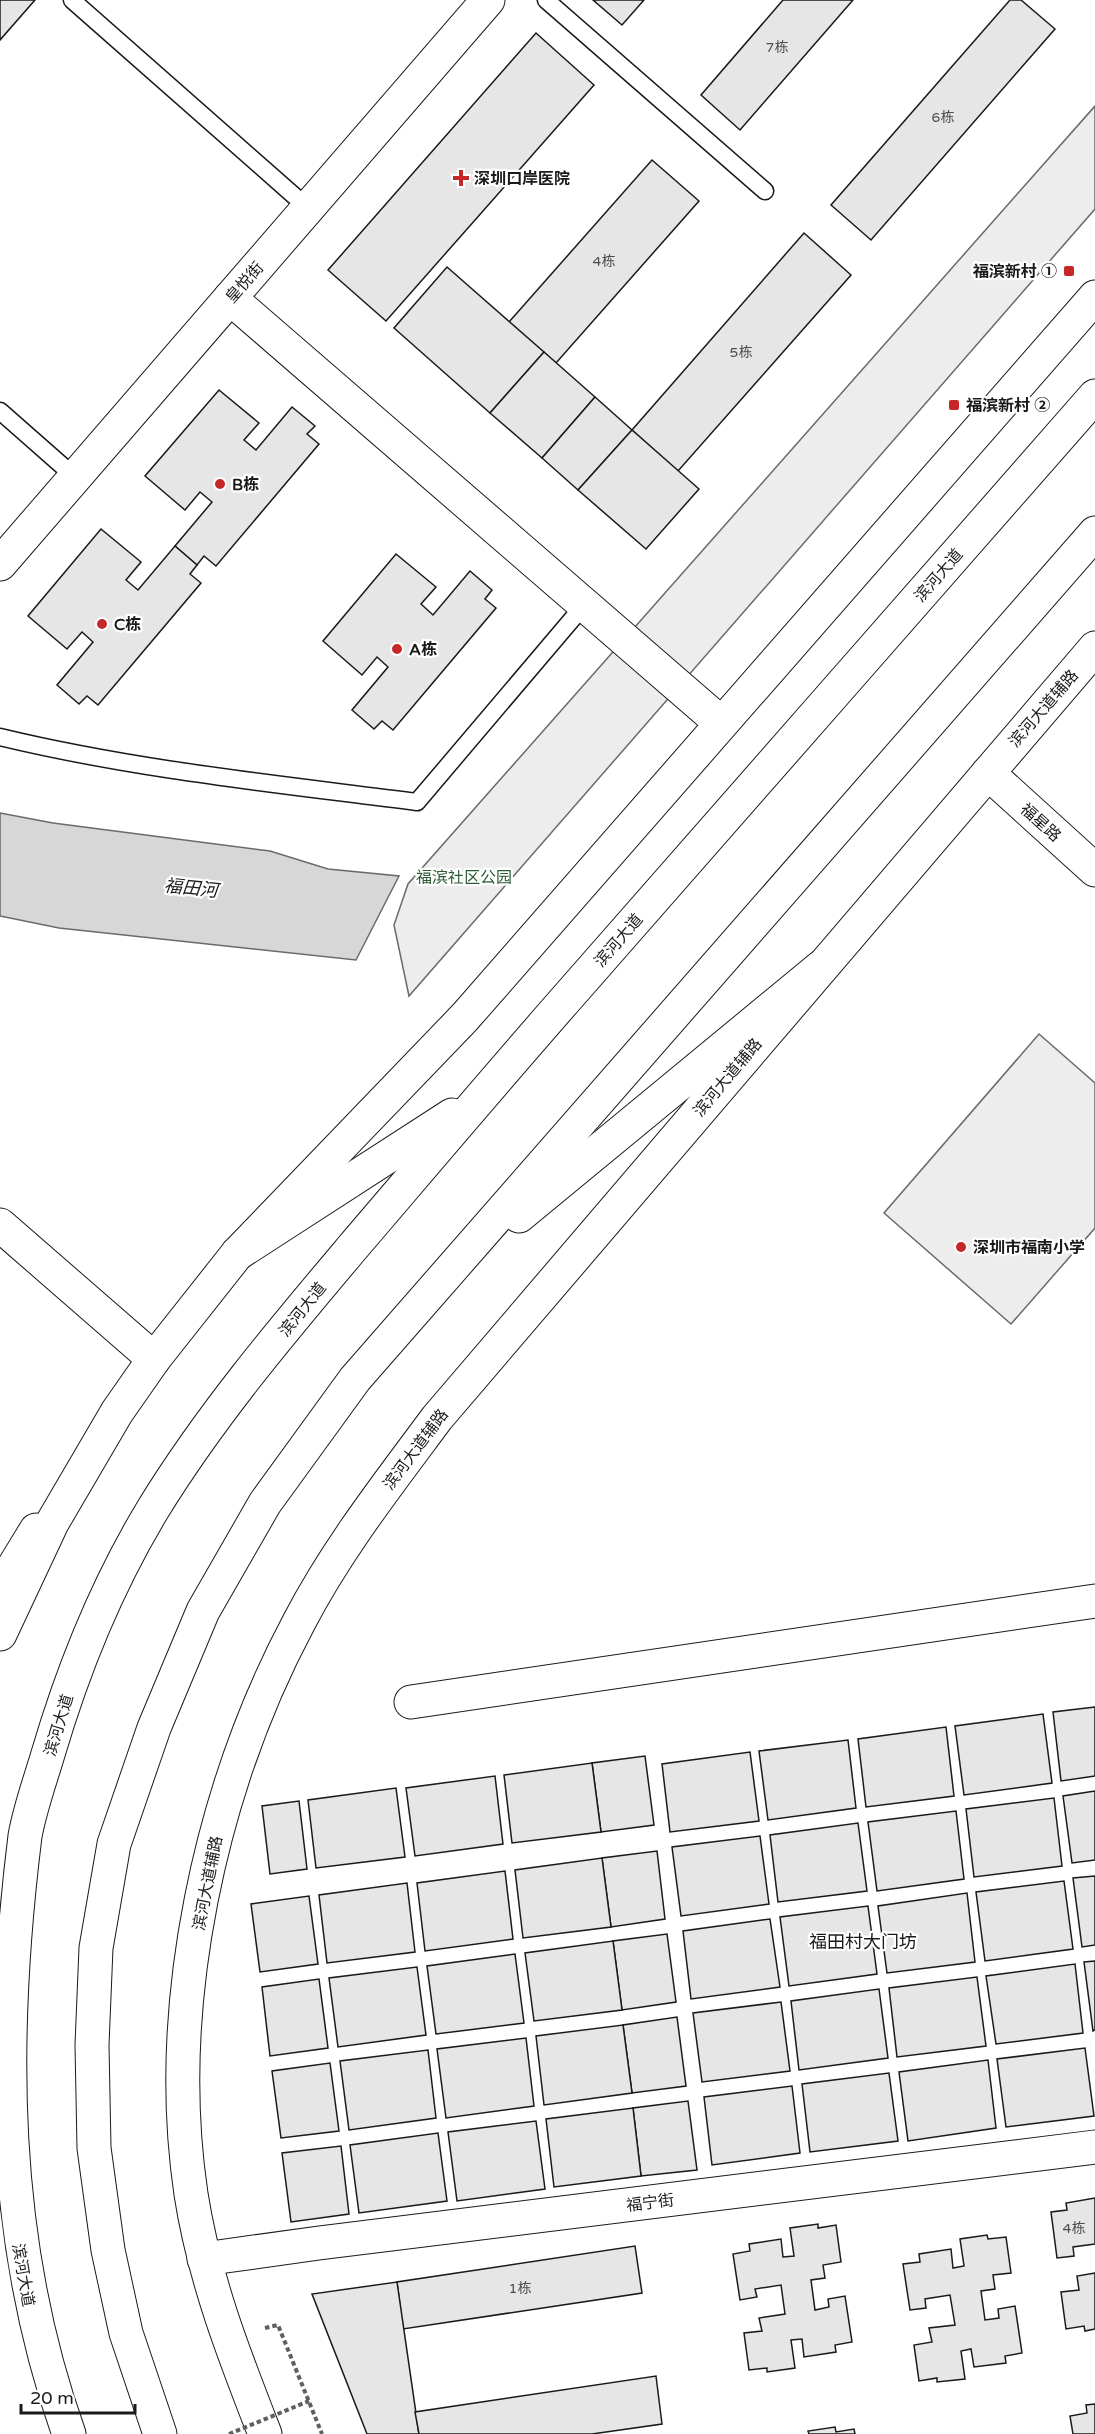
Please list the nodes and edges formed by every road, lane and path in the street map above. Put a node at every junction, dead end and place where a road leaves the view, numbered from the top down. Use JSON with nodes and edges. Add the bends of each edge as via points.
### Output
{"nodes":[{"id":1,"x":72,"y":0,"type":"edge"},
{"id":2,"x":488,"y":0,"type":"edge"},
{"id":3,"x":546,"y":0,"type":"edge"},
{"id":4,"x":765,"y":191,"type":"dead end"},
{"id":5,"x":308,"y":208,"type":"junction"},
{"id":6,"x":1095,"y":297,"type":"edge"},
{"id":7,"x":230,"y":298,"type":"junction"},
{"id":8,"x":1095,"y":396,"type":"edge"},
{"id":9,"x":0,"y":411,"type":"edge"},
{"id":10,"x":75,"y":477,"type":"junction"},
{"id":11,"x":1095,"y":533,"type":"edge"},
{"id":12,"x":0,"y":564,"type":"edge"},
{"id":13,"x":585,"y":604,"type":"junction"},
{"id":14,"x":1095,"y":648,"type":"edge"},
{"id":15,"x":721,"y":723,"type":"junction"},
{"id":16,"x":0,"y":737,"type":"edge"},
{"id":17,"x":988,"y":773,"type":"junction"},
{"id":18,"x":1095,"y":870,"type":"edge"},
{"id":19,"x":821,"y":967,"type":"junction"},
{"id":20,"x":481,"y":1096,"type":"junction"},
{"id":21,"x":0,"y":1225,"type":"edge"},
{"id":22,"x":237,"y":1254,"type":"junction"},
{"id":23,"x":444,"y":1278,"type":"junction"},
{"id":24,"x":154,"y":1359,"type":"junction"},
{"id":25,"x":117,"y":1412,"type":"junction"},
{"id":26,"x":0,"y":1589,"type":"edge"},
{"id":27,"x":1095,"y":1601,"type":"edge"},
{"id":28,"x":0,"y":1634,"type":"edge"},
{"id":29,"x":411,"y":1702,"type":"dead end"},
{"id":30,"x":1095,"y":2147,"type":"edge"},
{"id":31,"x":204,"y":2259,"type":"junction"},
{"id":32,"x":278,"y":2325,"type":"dead end"},
{"id":33,"x":309,"y":2401,"type":"junction"},
{"id":34,"x":69,"y":2434,"type":"edge"},
{"id":35,"x":160,"y":2434,"type":"edge"},
{"id":36,"x":229,"y":2434,"type":"edge"},
{"id":37,"x":265,"y":2434,"type":"edge"},
{"id":38,"x":322,"y":2434,"type":"edge"}],
"edges":[{"from":1,"to":5,"type":"lane"},
{"from":2,"to":5,"type":"main road","name":"皇悦街"},
{"from":3,"to":4,"type":"lane"},
{"from":5,"to":7,"type":"main road","name":"皇悦街"},
{"from":6,"to":15,"type":"main road"},
{"from":7,"to":10,"type":"main road","name":"皇悦街"},
{"from":7,"to":13,"type":"main road"},
{"from":8,"to":20,"type":"main road","name":"滨河大道"},
{"from":9,"to":10,"type":"lane"},
{"from":10,"to":12,"type":"main road","name":"皇悦街"},
{"from":11,"to":23,"type":"main road"},
{"from":13,"to":15,"type":"main road"},
{"from":13,"to":16,"type":"lane","via":[[417,802],[177,771],[62,752]]},
{"from":14,"to":17,"type":"main road","name":"滨河大道辅路"},
{"from":15,"to":22,"type":"main road","via":[[465,1017]]},
{"from":17,"to":18,"type":"main road","name":"福星路"},
{"from":17,"to":19,"type":"main road","name":"滨河大道辅路"},
{"from":19,"to":23,"type":"main road"},
{"from":19,"to":31,"type":"main road","name":"滨河大道辅路","via":[[437,1418],[331,1567],[273,1675],[244,1743],[220,1817],[185,2018],[185,2145]]},
{"from":20,"to":22,"type":"main road"},
{"from":20,"to":34,"type":"main road","name":"滨河大道","via":[[304,1305],[215,1418],[153,1509],[102,1606],[64,1700],[26,1831],[8,1943],[2,2042],[4,2126],[13,2214],[31,2316]]},
{"from":21,"to":24,"type":"main road"},
{"from":22,"to":24,"type":"main road"},
{"from":23,"to":35,"type":"main road","via":[[355,1379],[265,1503],[203,1611],[154,1728],[114,1844],[96,1948],[93,2148],[108,2250],[126,2333]]},
{"from":24,"to":25,"type":"main road"},
{"from":25,"to":26,"type":"main road","via":[[42,1520]]},
{"from":25,"to":28,"type":"main road","via":[[52,1523]]},
{"from":27,"to":29,"type":"main road"},
{"from":30,"to":31,"type":"main road","name":"福宁街"},
{"from":31,"to":37,"type":"main road","name":"滨河大道辅路","via":[[221,2320]]},
{"from":32,"to":33,"type":"path"},
{"from":33,"to":36,"type":"path","bridge":true},
{"from":33,"to":38,"type":"path"}]}
